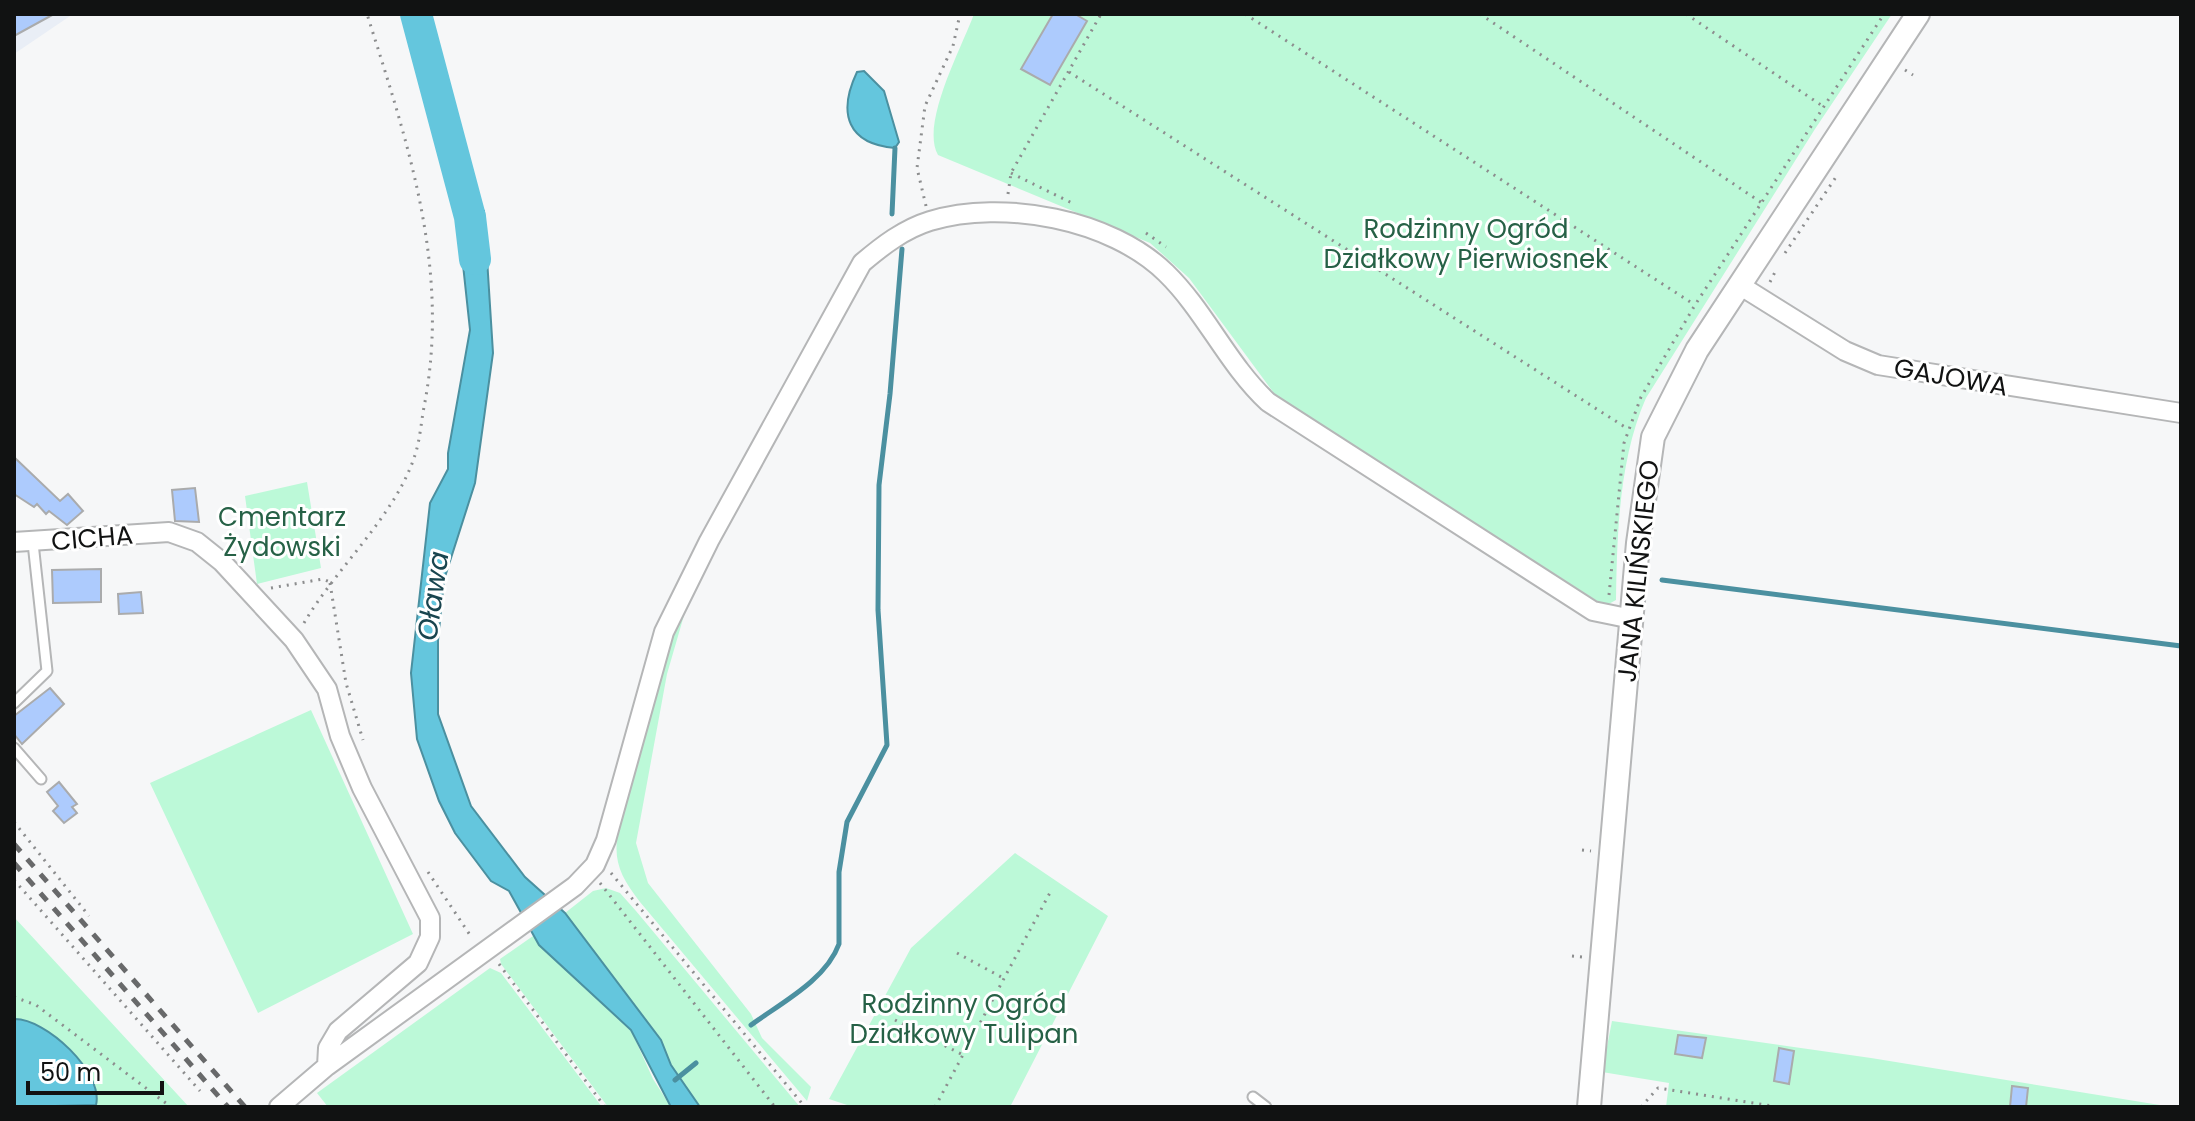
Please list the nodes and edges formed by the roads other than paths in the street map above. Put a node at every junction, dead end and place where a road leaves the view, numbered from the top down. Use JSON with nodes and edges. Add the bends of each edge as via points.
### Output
{"nodes":[{"id":1,"x":1918,"y":14,"type":"edge"},
{"id":2,"x":1750,"y":292,"type":"junction"},
{"id":3,"x":2181,"y":413,"type":"edge"},
{"id":4,"x":23,"y":543,"type":"edge"},
{"id":5,"x":1632,"y":619,"type":"junction"},
{"id":6,"x":14,"y":703,"type":"edge"},
{"id":7,"x":14,"y":748,"type":"edge"},
{"id":8,"x":41,"y":779,"type":"dead end"},
{"id":9,"x":321,"y":1071,"type":"junction"},
{"id":10,"x":1253,"y":1097,"type":"dead end"},
{"id":11,"x":279,"y":1107,"type":"edge"},
{"id":12,"x":1266,"y":1107,"type":"edge"},
{"id":13,"x":1589,"y":1107,"type":"edge"}],
"edges":[{"from":1,"to":2,"type":"street","name":"JANA KILIŃSKIEGO"},
{"from":2,"to":3,"type":"street","name":"GAJOWA","via":[[1845,351],[1878,365]]},
{"from":2,"to":5,"type":"street","name":"JANA KILIŃSKIEGO","via":[[1687,366],[1653,437]]},
{"from":4,"to":6,"type":"lane","via":[[47,671]]},
{"from":4,"to":9,"type":"street","name":"CICHA","via":[[169,532],[197,542],[294,640],[327,689],[362,788],[423,898],[432,928],[418,963],[332,1038]]},
{"from":5,"to":9,"type":"street","via":[[1593,611],[1275,408],[1250,384],[1186,294],[1134,248],[1078,223],[1005,215],[930,221],[898,236],[862,263],[709,541],[664,632],[597,874]]},
{"from":5,"to":13,"type":"street","name":"JANA KILIŃSKIEGO"},
{"from":7,"to":8,"type":"lane"},
{"from":9,"to":11,"type":"street"},
{"from":10,"to":12,"type":"lane"}]}
